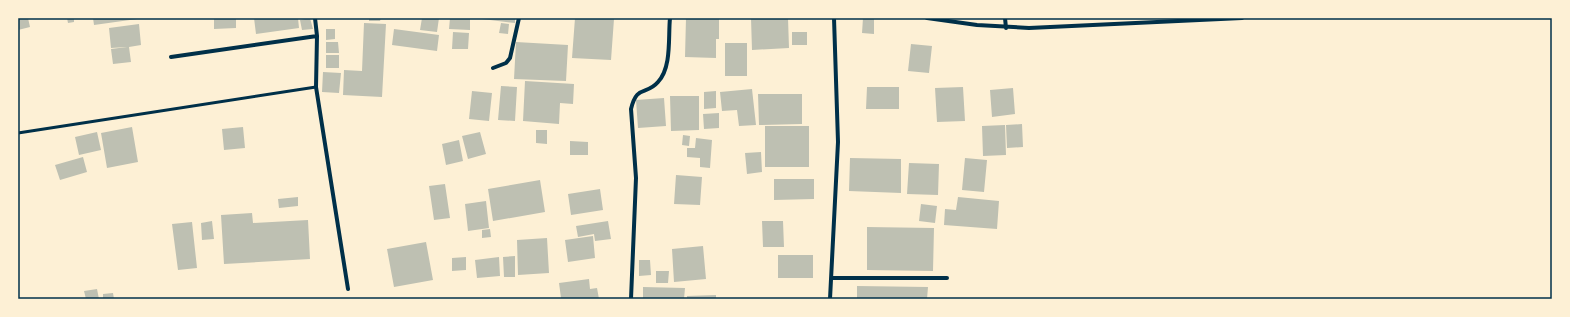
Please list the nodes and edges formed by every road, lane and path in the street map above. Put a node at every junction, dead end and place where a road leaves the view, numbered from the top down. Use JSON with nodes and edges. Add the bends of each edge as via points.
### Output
{"nodes":[{"id":1,"x":315,"y":18,"type":"edge"},
{"id":2,"x":519,"y":18,"type":"edge"},
{"id":3,"x":670,"y":18,"type":"edge"},
{"id":4,"x":834,"y":18,"type":"edge"},
{"id":5,"x":927,"y":18,"type":"edge"},
{"id":6,"x":1005,"y":18,"type":"edge"},
{"id":7,"x":1242,"y":18,"type":"edge"},
{"id":8,"x":1006,"y":28,"type":"junction"},
{"id":9,"x":317,"y":36,"type":"junction"},
{"id":10,"x":170,"y":56,"type":"dead end"},
{"id":11,"x":493,"y":68,"type":"dead end"},
{"id":12,"x":316,"y":87,"type":"junction"},
{"id":13,"x":18,"y":133,"type":"edge"},
{"id":14,"x":832,"y":278,"type":"junction"},
{"id":15,"x":947,"y":278,"type":"dead end"},
{"id":16,"x":348,"y":289,"type":"dead end"},
{"id":17,"x":631,"y":299,"type":"edge"},
{"id":18,"x":830,"y":299,"type":"edge"}],
"edges":[{"from":1,"to":9,"type":"street"},
{"from":2,"to":11,"type":"street","via":[[510,58],[506,63]]},
{"from":3,"to":17,"type":"street","via":[[664,71],[655,85],[639,92],[631,109],[636,178]]},
{"from":4,"to":14,"type":"street","via":[[838,142]]},
{"from":5,"to":8,"type":"street"},
{"from":6,"to":8,"type":"street"},
{"from":7,"to":8,"type":"street"},
{"from":9,"to":10,"type":"street"},
{"from":9,"to":12,"type":"street"},
{"from":12,"to":13,"type":"lane"},
{"from":12,"to":16,"type":"street"},
{"from":14,"to":15,"type":"street"},
{"from":14,"to":18,"type":"street"}]}
